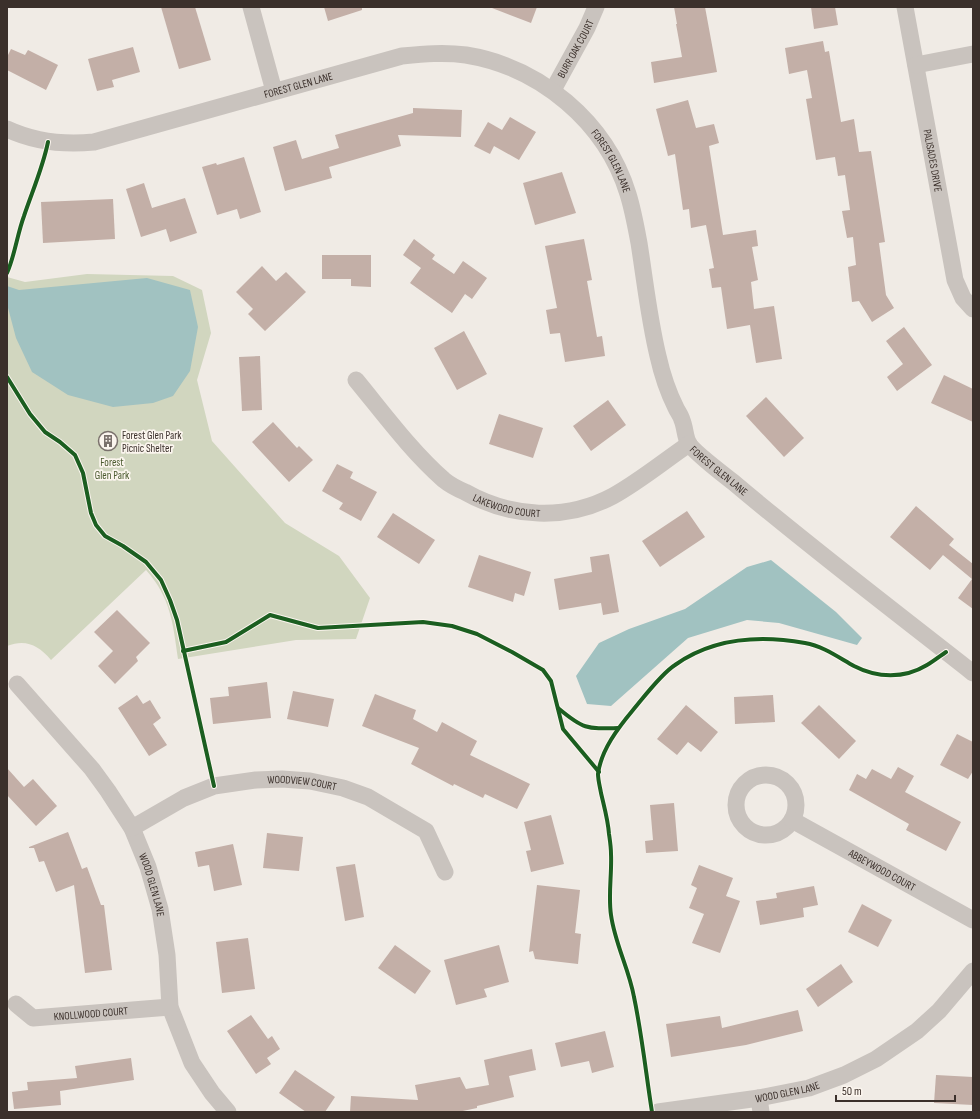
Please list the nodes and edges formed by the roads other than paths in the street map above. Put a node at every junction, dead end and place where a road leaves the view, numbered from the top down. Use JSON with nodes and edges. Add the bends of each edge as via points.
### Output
{"nodes":[{"id":1,"x":252,"y":7,"type":"edge"},
{"id":2,"x":596,"y":7,"type":"edge"},
{"id":3,"x":905,"y":7,"type":"edge"},
{"id":4,"x":973,"y":54,"type":"edge"},
{"id":5,"x":916,"y":65,"type":"junction"},
{"id":6,"x":553,"y":90,"type":"junction"},
{"id":7,"x":274,"y":91,"type":"junction"},
{"id":8,"x":7,"y":129,"type":"edge"},
{"id":9,"x":973,"y":309,"type":"edge"},
{"id":10,"x":356,"y":380,"type":"dead end"},
{"id":11,"x":689,"y":444,"type":"junction"},
{"id":12,"x":973,"y":673,"type":"edge"},
{"id":13,"x":17,"y":684,"type":"dead end"},
{"id":14,"x":792,"y":820,"type":"dead end"},
{"id":15,"x":132,"y":828,"type":"junction"},
{"id":16,"x":445,"y":872,"type":"dead end"},
{"id":17,"x":973,"y":920,"type":"edge"},
{"id":18,"x":973,"y":971,"type":"edge"},
{"id":19,"x":16,"y":1004,"type":"dead end"},
{"id":20,"x":170,"y":1007,"type":"junction"},
{"id":21,"x":760,"y":1105,"type":"edge"},
{"id":22,"x":228,"y":1112,"type":"edge"},
{"id":23,"x":658,"y":1112,"type":"edge"}],
"edges":[{"from":1,"to":7,"type":"street"},
{"from":2,"to":6,"type":"street","name":"BURR OAK COURT"},
{"from":3,"to":5,"type":"street","name":"PALISADES DRIVE"},
{"from":4,"to":5,"type":"street"},
{"from":5,"to":9,"type":"street","name":"PALISADES DRIVE","via":[[955,280],[963,298]]},
{"from":6,"to":7,"type":"street","name":"FOREST GLEN LANE","via":[[526,74],[496,62],[466,55],[435,53],[402,56]]},
{"from":6,"to":11,"type":"street","name":"FOREST GLEN LANE","via":[[591,126],[606,146],[628,193],[658,355],[666,386],[682,419]]},
{"from":7,"to":8,"type":"street","name":"FOREST GLEN LANE","via":[[94,142],[48,142]]},
{"from":10,"to":11,"type":"street","name":"LAKEWOOD COURT","via":[[401,435],[445,481],[482,501],[515,511],[551,513],[592,505],[613,496]]},
{"from":11,"to":12,"type":"street","name":"FOREST GLEN LANE","via":[[757,502]]},
{"from":13,"to":15,"type":"street","name":"WOOD GLEN LANE","via":[[92,769]]},
{"from":14,"to":17,"type":"street","name":"ABBEYWOOD COURT"},
{"from":15,"to":16,"type":"street","name":"WOODVIEW COURT","via":[[184,798],[214,786],[256,780],[310,781],[343,788],[368,797],[426,830]]},
{"from":15,"to":20,"type":"street","name":"WOOD GLEN LANE","via":[[148,867],[160,909],[167,955]]},
{"from":18,"to":21,"type":"street","name":"WOOD GLEN LANE","via":[[939,1011],[876,1059],[844,1076]]},
{"from":19,"to":20,"type":"street","name":"KNOLLWOOD COURT","via":[[33,1018]]},
{"from":20,"to":22,"type":"street","name":"WOOD GLEN LANE","via":[[192,1063],[212,1094]]},
{"from":21,"to":23,"type":"street","name":"WOOD GLEN LANE"}]}
